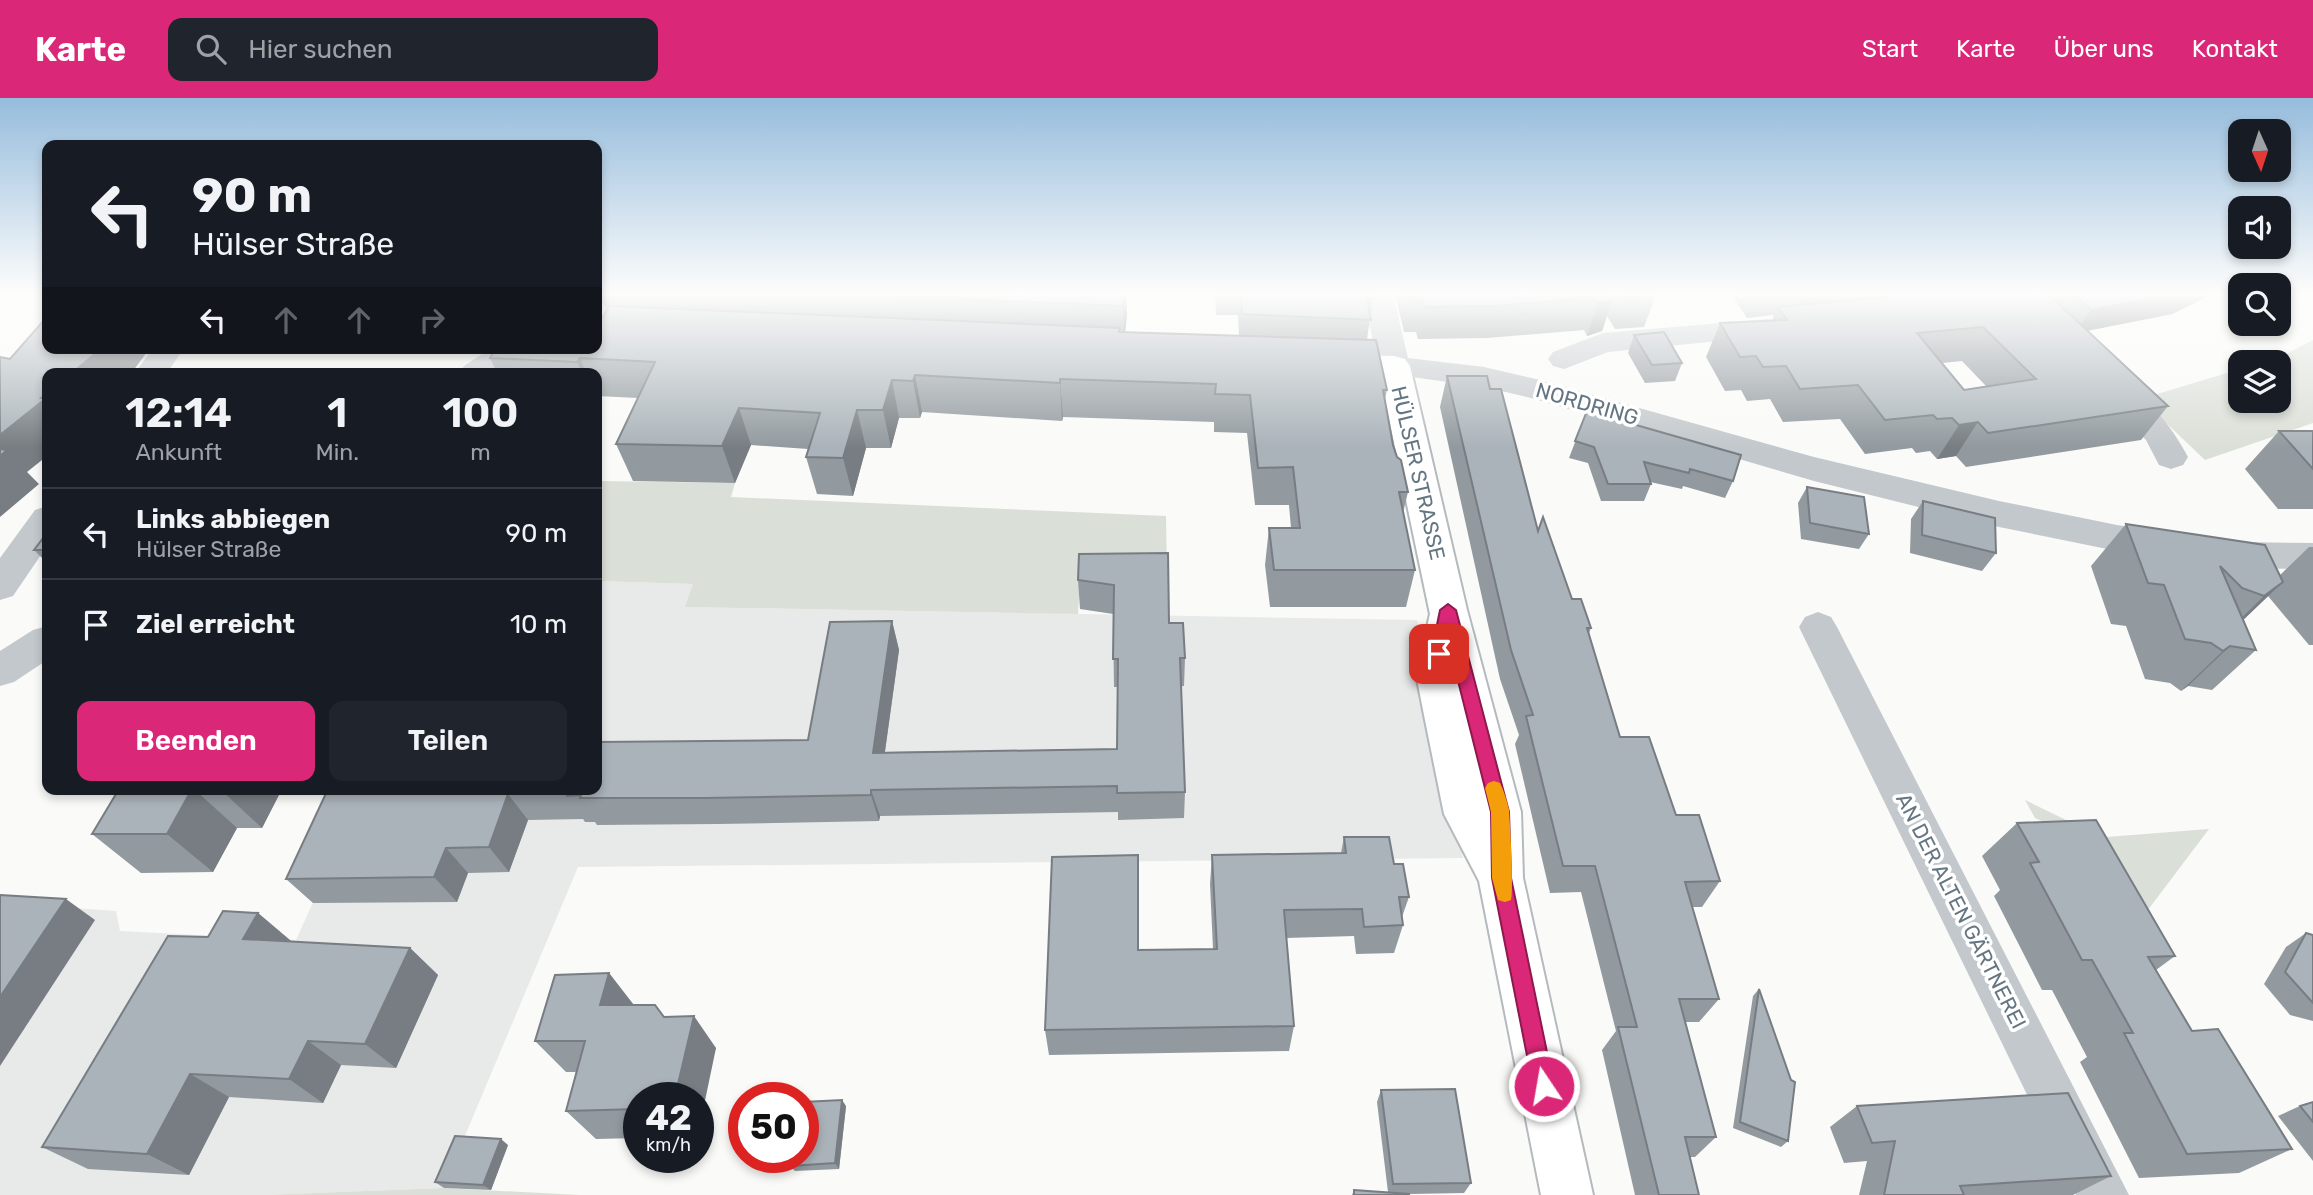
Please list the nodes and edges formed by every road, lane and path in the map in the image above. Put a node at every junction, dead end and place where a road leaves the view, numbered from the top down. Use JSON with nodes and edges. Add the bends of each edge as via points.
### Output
{"nodes":[{"id":1,"x":1389,"y":345,"type":"edge"},
{"id":2,"x":1598,"y":345,"type":"edge"},
{"id":3,"x":504,"y":354,"type":"edge"},
{"id":4,"x":1564,"y":359,"type":"dead end"},
{"id":5,"x":1301,"y":362,"type":"edge"},
{"id":6,"x":1394,"y":366,"type":"junction"},
{"id":7,"x":483,"y":368,"type":"edge"},
{"id":8,"x":2091,"y":368,"type":"edge"},
{"id":9,"x":2171,"y":457,"type":"dead end"},
{"id":10,"x":42,"y":526,"type":"edge"},
{"id":11,"x":2313,"y":556,"type":"edge"},
{"id":12,"x":0,"y":586,"type":"edge"},
{"id":13,"x":1818,"y":627,"type":"dead end"},
{"id":14,"x":42,"y":643,"type":"edge"},
{"id":15,"x":5,"y":661,"type":"edge"},
{"id":16,"x":1567,"y":1195,"type":"edge"},
{"id":17,"x":2103,"y":1195,"type":"edge"}],
"edges":[{"from":1,"to":6,"type":"street","name":"HÜLSER STRASSE"},
{"from":2,"to":4,"type":"street"},
{"from":3,"to":7,"type":"street"},
{"from":5,"to":6,"type":"main road","name":"NORDRING"},
{"from":6,"to":11,"type":"street","name":"NORDRING","via":[[1536,389],[1814,469],[1999,514],[2117,538],[2238,555]]},
{"from":6,"to":16,"type":"main road","name":"HÜLSER STRASSE","via":[[1448,610],[1436,674],[1438,687],[1465,814],[1502,878]]},
{"from":8,"to":9,"type":"street","via":[[2160,434]]},
{"from":10,"to":12,"type":"street"},
{"from":13,"to":17,"type":"street","name":"AN DER ALTEN GÄRTNEREI"},
{"from":14,"to":15,"type":"street"}]}
